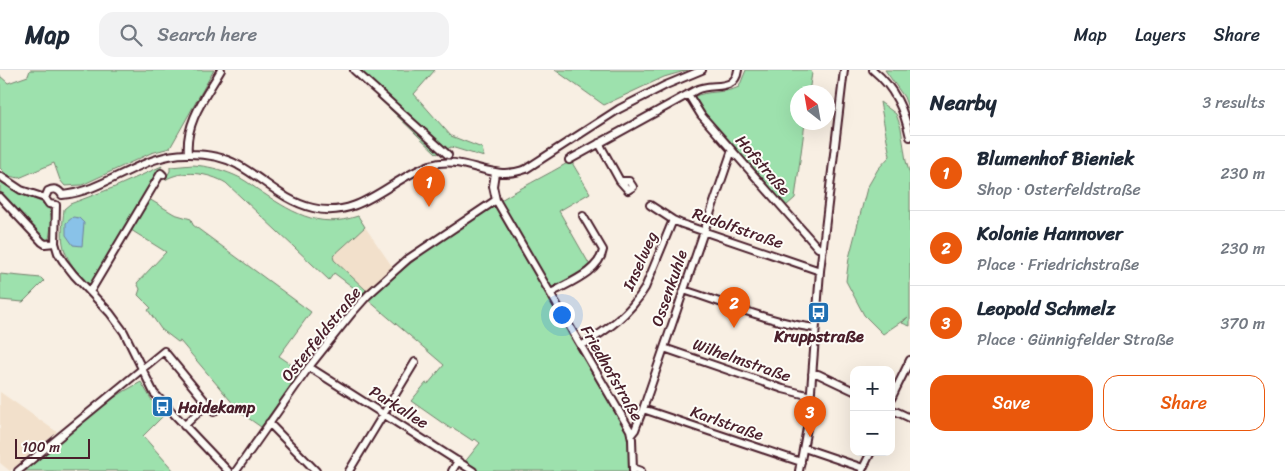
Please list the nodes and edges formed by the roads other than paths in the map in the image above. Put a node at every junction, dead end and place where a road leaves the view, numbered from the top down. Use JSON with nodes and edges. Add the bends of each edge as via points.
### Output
{"nodes":[{"id":1,"x":221,"y":70,"type":"edge"},
{"id":2,"x":354,"y":70,"type":"edge"},
{"id":3,"x":702,"y":70,"type":"edge"},
{"id":4,"x":738,"y":70,"type":"edge"},
{"id":5,"x":844,"y":70,"type":"edge"},
{"id":6,"x":873,"y":70,"type":"edge"},
{"id":7,"x":688,"y":94,"type":"junction"},
{"id":8,"x":910,"y":137,"type":"edge"},
{"id":9,"x":599,"y":143,"type":"junction"},
{"id":10,"x":732,"y":150,"type":"junction"},
{"id":11,"x":188,"y":153,"type":"junction"},
{"id":12,"x":448,"y":155,"type":"dead end"},
{"id":13,"x":569,"y":160,"type":"dead end"},
{"id":14,"x":494,"y":173,"type":"junction"},
{"id":15,"x":163,"y":175,"type":"dead end"},
{"id":16,"x":0,"y":176,"type":"edge"},
{"id":17,"x":620,"y":181,"type":"dead end"},
{"id":18,"x":62,"y":196,"type":"junction"},
{"id":19,"x":0,"y":197,"type":"edge"},
{"id":20,"x":45,"y":198,"type":"junction"},
{"id":21,"x":496,"y":200,"type":"junction"},
{"id":22,"x":56,"y":205,"type":"junction"},
{"id":23,"x":650,"y":205,"type":"dead end"},
{"id":24,"x":583,"y":216,"type":"dead end"},
{"id":25,"x":673,"y":220,"type":"junction"},
{"id":26,"x":703,"y":232,"type":"junction"},
{"id":27,"x":55,"y":243,"type":"junction"},
{"id":28,"x":823,"y":248,"type":"junction"},
{"id":29,"x":820,"y":271,"type":"junction"},
{"id":30,"x":684,"y":290,"type":"junction"},
{"id":31,"x":90,"y":292,"type":"junction"},
{"id":32,"x":550,"y":293,"type":"junction"},
{"id":33,"x":815,"y":328,"type":"junction"},
{"id":34,"x":581,"y":346,"type":"junction"},
{"id":35,"x":664,"y":348,"type":"junction"},
{"id":36,"x":910,"y":360,"type":"edge"},
{"id":37,"x":415,"y":362,"type":"dead end"},
{"id":38,"x":309,"y":367,"type":"junction"},
{"id":39,"x":142,"y":368,"type":"junction"},
{"id":40,"x":812,"y":374,"type":"junction"},
{"id":41,"x":850,"y":389,"type":"edge"},
{"id":42,"x":895,"y":391,"type":"edge"},
{"id":43,"x":811,"y":396,"type":"junction"},
{"id":44,"x":207,"y":404,"type":"junction"},
{"id":45,"x":643,"y":409,"type":"junction"},
{"id":46,"x":894,"y":411,"type":"edge"},
{"id":47,"x":214,"y":412,"type":"dead end"},
{"id":48,"x":384,"y":414,"type":"junction"},
{"id":49,"x":910,"y":418,"type":"edge"},
{"id":50,"x":269,"y":423,"type":"junction"},
{"id":51,"x":184,"y":426,"type":"junction"},
{"id":52,"x":631,"y":435,"type":"junction"},
{"id":53,"x":804,"y":448,"type":"junction"},
{"id":54,"x":869,"y":456,"type":"edge"},
{"id":55,"x":458,"y":462,"type":"junction"},
{"id":56,"x":801,"y":462,"type":"junction"},
{"id":57,"x":862,"y":469,"type":"edge"},
{"id":58,"x":633,"y":470,"type":"edge"},
{"id":59,"x":18,"y":471,"type":"edge"},
{"id":60,"x":228,"y":471,"type":"edge"},
{"id":61,"x":236,"y":471,"type":"edge"},
{"id":62,"x":316,"y":471,"type":"edge"},
{"id":63,"x":349,"y":471,"type":"edge"},
{"id":64,"x":452,"y":471,"type":"edge"},
{"id":65,"x":473,"y":471,"type":"edge"},
{"id":66,"x":640,"y":471,"type":"edge"},
{"id":67,"x":799,"y":471,"type":"edge"}],
"edges":[{"from":1,"to":11,"type":"street","via":[[193,117]]},
{"from":2,"to":12,"type":"street"},
{"from":3,"to":14,"type":"street","via":[[619,109],[526,168],[512,173]]},
{"from":4,"to":7,"type":"street","via":[[735,81],[730,84],[704,86]]},
{"from":5,"to":28,"type":"street"},
{"from":6,"to":8,"type":"street","via":[[902,106]]},
{"from":7,"to":9,"type":"street"},
{"from":7,"to":10,"type":"street","name":"Hofstraße","via":[[701,115]]},
{"from":9,"to":13,"type":"street"},
{"from":9,"to":17,"type":"street"},
{"from":10,"to":26,"type":"street","name":"Ossenkuhle"},
{"from":10,"to":28,"type":"street","name":"Hofstraße","via":[[818,248]]},
{"from":11,"to":14,"type":"street","via":[[227,160],[293,201],[329,210],[366,201],[436,164],[459,163]]},
{"from":11,"to":18,"type":"street","via":[[158,159],[84,191]]},
{"from":14,"to":21,"type":"street","name":"Friedhofstraße"},
{"from":15,"to":31,"type":"street","via":[[160,173]]},
{"from":16,"to":20,"type":"street","via":[[21,190]]},
{"from":18,"to":20,"type":"street","via":[[53,189],[46,192]]},
{"from":18,"to":22,"type":"street"},
{"from":19,"to":27,"type":"street","via":[[42,242]]},
{"from":20,"to":22,"type":"street","via":[[49,204]]},
{"from":21,"to":32,"type":"street","name":"Friedhofstraße"},
{"from":21,"to":38,"type":"street","name":"Osterfeldstraße","via":[[393,272],[352,313]]},
{"from":22,"to":27,"type":"street"},
{"from":23,"to":25,"type":"street","name":"Rudolfstraße"},
{"from":24,"to":32,"type":"street","via":[[602,253],[593,268]]},
{"from":25,"to":26,"type":"street","name":"Rudolfstraße"},
{"from":25,"to":34,"type":"street","name":"Inselweg","via":[[639,298],[619,321]]},
{"from":26,"to":29,"type":"street","name":"Rudolfstraße"},
{"from":26,"to":30,"type":"street","name":"Ossenkuhle"},
{"from":27,"to":31,"type":"street","via":[[68,268]]},
{"from":28,"to":29,"type":"street"},
{"from":29,"to":33,"type":"street"},
{"from":30,"to":33,"type":"street","via":[[791,325]]},
{"from":30,"to":35,"type":"street","name":"Ossenkuhle"},
{"from":31,"to":39,"type":"street","via":[[124,332]]},
{"from":32,"to":34,"type":"street","name":"Friedhofstraße"},
{"from":33,"to":40,"type":"street"},
{"from":34,"to":52,"type":"street","name":"Friedhofstraße"},
{"from":35,"to":43,"type":"street","name":"Wilhelmstraße"},
{"from":35,"to":45,"type":"street","name":"Ossenkuhle"},
{"from":36,"to":42,"type":"street"},
{"from":37,"to":48,"type":"street"},
{"from":38,"to":48,"type":"street","name":"Parkallee"},
{"from":38,"to":50,"type":"street","name":"Osterfeldstraße"},
{"from":39,"to":44,"type":"street","via":[[164,351]]},
{"from":39,"to":51,"type":"street","via":[[154,393]]},
{"from":39,"to":59,"type":"street"},
{"from":40,"to":41,"type":"street"},
{"from":40,"to":43,"type":"street"},
{"from":43,"to":53,"type":"street"},
{"from":44,"to":47,"type":"street"},
{"from":44,"to":51,"type":"street"},
{"from":45,"to":52,"type":"street","name":"Ossenkuhle"},
{"from":45,"to":56,"type":"street","name":"Karlstraße"},
{"from":46,"to":49,"type":"street"},
{"from":48,"to":55,"type":"street","name":"Parkallee"},
{"from":48,"to":63,"type":"street"},
{"from":50,"to":61,"type":"street","name":"Osterfeldstraße"},
{"from":50,"to":62,"type":"street"},
{"from":51,"to":60,"type":"street"},
{"from":52,"to":58,"type":"street","name":"Friedhofstraße"},
{"from":53,"to":56,"type":"street"},
{"from":53,"to":57,"type":"street"},
{"from":54,"to":57,"type":"street"},
{"from":55,"to":64,"type":"street"},
{"from":55,"to":65,"type":"street","name":"Parkallee"},
{"from":56,"to":67,"type":"street"},
{"from":58,"to":66,"type":"street"}]}
